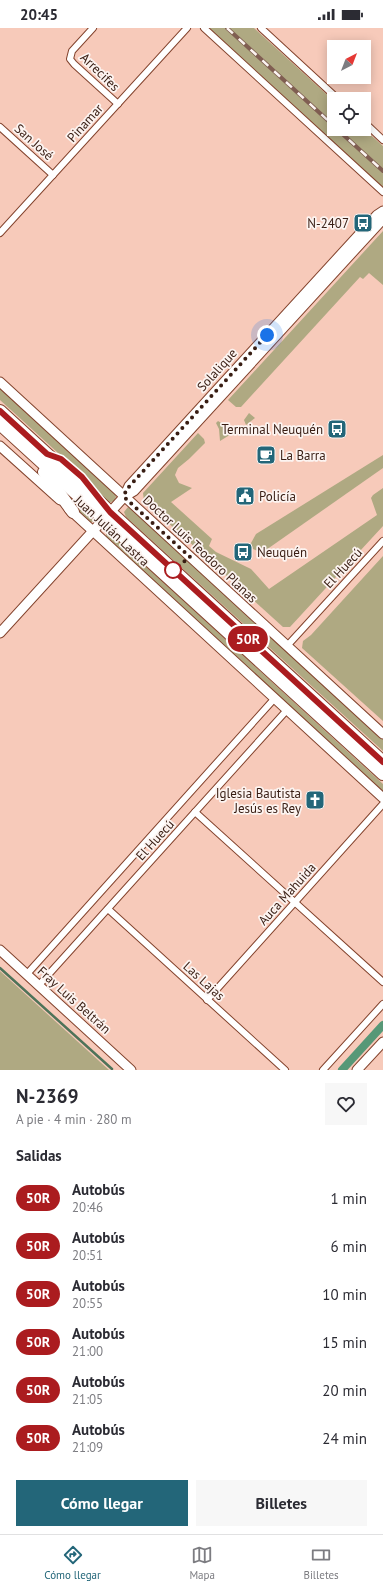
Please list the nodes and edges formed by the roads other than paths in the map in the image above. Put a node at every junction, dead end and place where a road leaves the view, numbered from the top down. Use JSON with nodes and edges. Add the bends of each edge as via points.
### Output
{"nodes":[{"id":1,"x":93,"y":28,"type":"edge"},
{"id":2,"x":204,"y":28,"type":"edge"},
{"id":3,"x":261,"y":28,"type":"edge"},
{"id":4,"x":184,"y":29,"type":"edge"},
{"id":5,"x":330,"y":92,"type":"edge"},
{"id":6,"x":118,"y":104,"type":"junction"},
{"id":7,"x":0,"y":127,"type":"edge"},
{"id":8,"x":371,"y":129,"type":"edge"},
{"id":9,"x":383,"y":140,"type":"edge"},
{"id":10,"x":53,"y":174,"type":"junction"},
{"id":11,"x":383,"y":192,"type":"edge"},
{"id":12,"x":383,"y":211,"type":"edge"},
{"id":13,"x":383,"y":219,"type":"edge"},
{"id":14,"x":0,"y":233,"type":"edge"},
{"id":15,"x":0,"y":382,"type":"edge"},
{"id":16,"x":0,"y":411,"type":"edge"},
{"id":17,"x":0,"y":424,"type":"edge"},
{"id":18,"x":19,"y":441,"type":"junction"},
{"id":19,"x":0,"y":446,"type":"edge"},
{"id":20,"x":124,"y":497,"type":"junction"},
{"id":21,"x":72,"y":512,"type":"junction"},
{"id":22,"x":107,"y":516,"type":"junction"},
{"id":23,"x":93,"y":531,"type":"junction"},
{"id":24,"x":383,"y":541,"type":"edge"},
{"id":25,"x":0,"y":634,"type":"edge"},
{"id":26,"x":287,"y":646,"type":"junction"},
{"id":27,"x":275,"y":698,"type":"junction"},
{"id":28,"x":287,"y":710,"type":"junction"},
{"id":29,"x":383,"y":734,"type":"edge"},
{"id":30,"x":383,"y":762,"type":"edge"},
{"id":31,"x":383,"y":774,"type":"edge"},
{"id":32,"x":383,"y":798,"type":"edge"},
{"id":33,"x":383,"y":804,"type":"edge"},
{"id":34,"x":195,"y":812,"type":"junction"},
{"id":35,"x":295,"y":902,"type":"junction"},
{"id":36,"x":108,"y":909,"type":"junction"},
{"id":37,"x":0,"y":950,"type":"edge"},
{"id":38,"x":27,"y":974,"type":"junction"},
{"id":39,"x":383,"y":982,"type":"edge"},
{"id":40,"x":39,"y":985,"type":"junction"},
{"id":41,"x":207,"y":1000,"type":"junction"},
{"id":42,"x":383,"y":1004,"type":"edge"},
{"id":43,"x":383,"y":1042,"type":"edge"},
{"id":44,"x":131,"y":1070,"type":"edge"},
{"id":45,"x":285,"y":1070,"type":"edge"},
{"id":46,"x":323,"y":1070,"type":"edge"},
{"id":47,"x":357,"y":1070,"type":"edge"}],
"edges":[{"from":1,"to":6,"type":"street","name":"Arrecifes","via":[[70,56],[74,64]]},
{"from":2,"to":11,"type":"street"},
{"from":3,"to":5,"type":"street"},
{"from":4,"to":6,"type":"street","name":"Pinamar"},
{"from":6,"to":10,"type":"street","name":"Pinamar"},
{"from":7,"to":10,"type":"street","name":"San José"},
{"from":8,"to":9,"type":"street"},
{"from":10,"to":14,"type":"street","name":"Pinamar"},
{"from":12,"to":20,"type":"street","name":"Solalique","via":[[129,486]]},
{"from":13,"to":20,"type":"street","name":"Solalique","via":[[134,491]]},
{"from":15,"to":20,"type":"street","name":"Doctor Luis Teodoro Planas"},
{"from":16,"to":22,"type":"highway"},
{"from":17,"to":18,"type":"highway"},
{"from":18,"to":21,"type":"highway","via":[[50,479]]},
{"from":18,"to":22,"type":"highway"},
{"from":19,"to":21,"type":"street","name":"Juan Julián Lastra"},
{"from":20,"to":22,"type":"street","name":"Solalique"},
{"from":20,"to":26,"type":"street","name":"Doctor Luis Teodoro Planas"},
{"from":21,"to":23,"type":"street","name":"Juan Julián Lastra"},
{"from":22,"to":23,"type":"street","name":"Solalique"},
{"from":22,"to":30,"type":"highway"},
{"from":22,"to":31,"type":"highway"},
{"from":23,"to":25,"type":"street","name":"Solalique"},
{"from":23,"to":27,"type":"street","name":"Juan Julián Lastra"},
{"from":24,"to":26,"type":"street","name":"El Huecú"},
{"from":26,"to":29,"type":"street","name":"Doctor Luis Teodoro Planas"},
{"from":27,"to":28,"type":"street","name":"Juan Julián Lastra"},
{"from":27,"to":38,"type":"street","name":"El Huecú"},
{"from":28,"to":32,"type":"street","name":"Juan Julián Lastra"},
{"from":28,"to":34,"type":"street","name":"El Huecú"},
{"from":33,"to":35,"type":"street","name":"Auca Mahuida"},
{"from":34,"to":35,"type":"street"},
{"from":34,"to":36,"type":"street","name":"El Huecú"},
{"from":35,"to":39,"type":"street"},
{"from":35,"to":41,"type":"street","name":"Auca Mahuida"},
{"from":36,"to":40,"type":"street","name":"El Huecú"},
{"from":36,"to":41,"type":"street","name":"Las Lajas"},
{"from":37,"to":38,"type":"street","name":"Fray Luis Beltrán"},
{"from":38,"to":40,"type":"street","name":"Fray Luis Beltrán"},
{"from":40,"to":44,"type":"street","name":"Fray Luis Beltrán"},
{"from":41,"to":45,"type":"street","name":"Las Lajas"},
{"from":42,"to":46,"type":"street"},
{"from":43,"to":47,"type":"street"}]}
